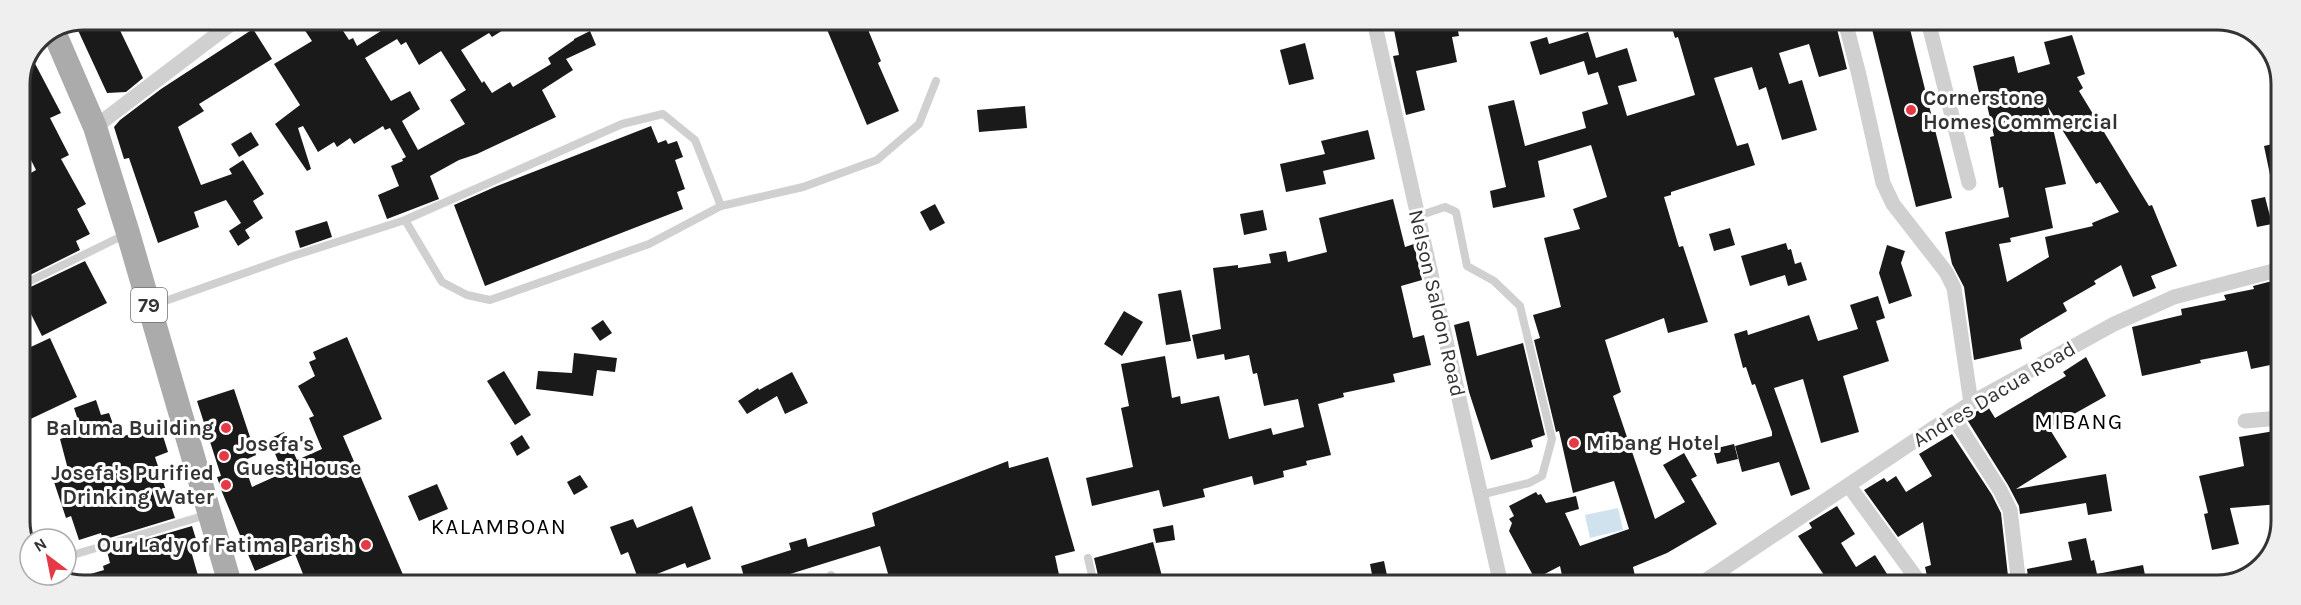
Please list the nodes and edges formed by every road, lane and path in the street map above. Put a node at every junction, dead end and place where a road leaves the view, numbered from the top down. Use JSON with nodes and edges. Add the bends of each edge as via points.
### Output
{"nodes":[{"id":1,"x":223,"y":30,"type":"edge"},
{"id":2,"x":1376,"y":30,"type":"edge"},
{"id":3,"x":1847,"y":30,"type":"edge"},
{"id":4,"x":1931,"y":30,"type":"edge"},
{"id":5,"x":56,"y":38,"type":"edge"},
{"id":6,"x":936,"y":81,"type":"dead end"},
{"id":7,"x":95,"y":128,"type":"junction"},
{"id":8,"x":1969,"y":183,"type":"dead end"},
{"id":9,"x":721,"y":206,"type":"junction"},
{"id":10,"x":1418,"y":216,"type":"junction"},
{"id":11,"x":405,"y":220,"type":"junction"},
{"id":12,"x":128,"y":233,"type":"junction"},
{"id":13,"x":2271,"y":271,"type":"edge"},
{"id":14,"x":30,"y":281,"type":"edge"},
{"id":15,"x":149,"y":306,"type":"junction"},
{"id":16,"x":1971,"y":403,"type":"junction"},
{"id":17,"x":1952,"y":415,"type":"junction"},
{"id":18,"x":2271,"y":419,"type":"edge"},
{"id":19,"x":2245,"y":421,"type":"dead end"},
{"id":20,"x":1849,"y":486,"type":"junction"},
{"id":21,"x":1480,"y":495,"type":"junction"},
{"id":22,"x":210,"y":514,"type":"junction"},
{"id":23,"x":78,"y":553,"type":"edge"},
{"id":24,"x":1088,"y":558,"type":"dead end"},
{"id":25,"x":230,"y":575,"type":"edge"},
{"id":26,"x":1092,"y":575,"type":"edge"},
{"id":27,"x":1499,"y":575,"type":"edge"},
{"id":28,"x":1716,"y":575,"type":"edge"},
{"id":29,"x":1914,"y":575,"type":"edge"},
{"id":30,"x":2018,"y":575,"type":"edge"}],
"edges":[{"from":1,"to":7,"type":"street"},
{"from":2,"to":10,"type":"street","name":"Nelson Saldon Road"},
{"from":3,"to":16,"type":"street","via":[[1882,183],[1954,288]]},
{"from":4,"to":8,"type":"street"},
{"from":5,"to":7,"type":"main road","number":"79"},
{"from":6,"to":9,"type":"lane","via":[[919,124],[877,160],[802,187]]},
{"from":7,"to":12,"type":"main road","number":"79"},
{"from":9,"to":11,"type":"lane","via":[[649,244],[490,300],[467,295],[442,282]]},
{"from":9,"to":11,"type":"lane","via":[[694,140],[663,114],[622,124]]},
{"from":10,"to":21,"type":"street","name":"Nelson Saldon Road"},
{"from":10,"to":21,"type":"lane","via":[[1445,207],[1456,213],[1467,266],[1494,281],[1520,306],[1552,438],[1542,476]]},
{"from":11,"to":15,"type":"lane"},
{"from":12,"to":14,"type":"lane"},
{"from":12,"to":15,"type":"main road","number":"79"},
{"from":13,"to":16,"type":"street","name":"Andres Dacua Road","via":[[2174,297],[2114,324]]},
{"from":15,"to":22,"type":"main road","number":"79"},
{"from":16,"to":17,"type":"street","name":"Andres Dacua Road"},
{"from":17,"to":20,"type":"street","name":"Andres Dacua Road"},
{"from":17,"to":30,"type":"street","via":[[2010,510]]},
{"from":18,"to":19,"type":"street"},
{"from":20,"to":28,"type":"street","name":"Andres Dacua Road"},
{"from":20,"to":29,"type":"street"},
{"from":21,"to":27,"type":"street","name":"Nelson Saldon Road"},
{"from":22,"to":23,"type":"lane"},
{"from":22,"to":25,"type":"main road","number":"79"},
{"from":24,"to":26,"type":"lane"}]}
